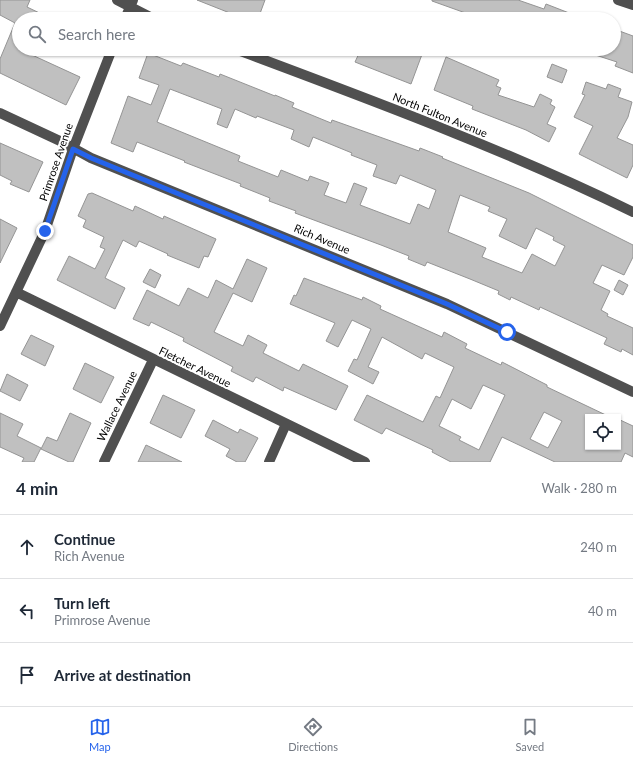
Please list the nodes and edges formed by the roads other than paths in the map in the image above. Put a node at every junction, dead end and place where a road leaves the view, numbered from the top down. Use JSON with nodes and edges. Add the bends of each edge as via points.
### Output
{"nodes":[{"id":1,"x":117,"y":0,"type":"edge"},
{"id":2,"x":618,"y":0,"type":"edge"},
{"id":3,"x":131,"y":4,"type":"edge"},
{"id":4,"x":633,"y":5,"type":"edge"},
{"id":5,"x":143,"y":12,"type":"edge"},
{"id":6,"x":109,"y":56,"type":"edge"},
{"id":7,"x":254,"y":56,"type":"edge"},
{"id":8,"x":0,"y":112,"type":"edge"},
{"id":9,"x":73,"y":149,"type":"junction"},
{"id":10,"x":633,"y":212,"type":"edge"},
{"id":11,"x":16,"y":292,"type":"junction"},
{"id":12,"x":0,"y":326,"type":"edge"},
{"id":13,"x":152,"y":360,"type":"junction"},
{"id":14,"x":633,"y":392,"type":"edge"},
{"id":15,"x":286,"y":424,"type":"junction"},
{"id":16,"x":104,"y":462,"type":"edge"},
{"id":17,"x":269,"y":462,"type":"edge"},
{"id":18,"x":365,"y":462,"type":"edge"}],
"edges":[{"from":1,"to":3,"type":"street"},
{"from":2,"to":4,"type":"street"},
{"from":3,"to":5,"type":"street"},
{"from":6,"to":9,"type":"street","name":"Primrose Avenue"},
{"from":7,"to":10,"type":"street","name":"North Fulton Avenue","via":[[365,97],[554,174]]},
{"from":8,"to":9,"type":"street","name":"Rich Avenue"},
{"from":9,"to":11,"type":"street","name":"Primrose Avenue","via":[[45,231]]},
{"from":9,"to":14,"type":"street","name":"Rich Avenue","via":[[447,304]]},
{"from":11,"to":12,"type":"street","name":"Primrose Avenue"},
{"from":11,"to":13,"type":"street","name":"Fletcher Avenue"},
{"from":13,"to":15,"type":"street","name":"Fletcher Avenue"},
{"from":13,"to":16,"type":"street","name":"Wallace Avenue"},
{"from":15,"to":17,"type":"street"},
{"from":15,"to":18,"type":"street","name":"Fletcher Avenue"}]}
